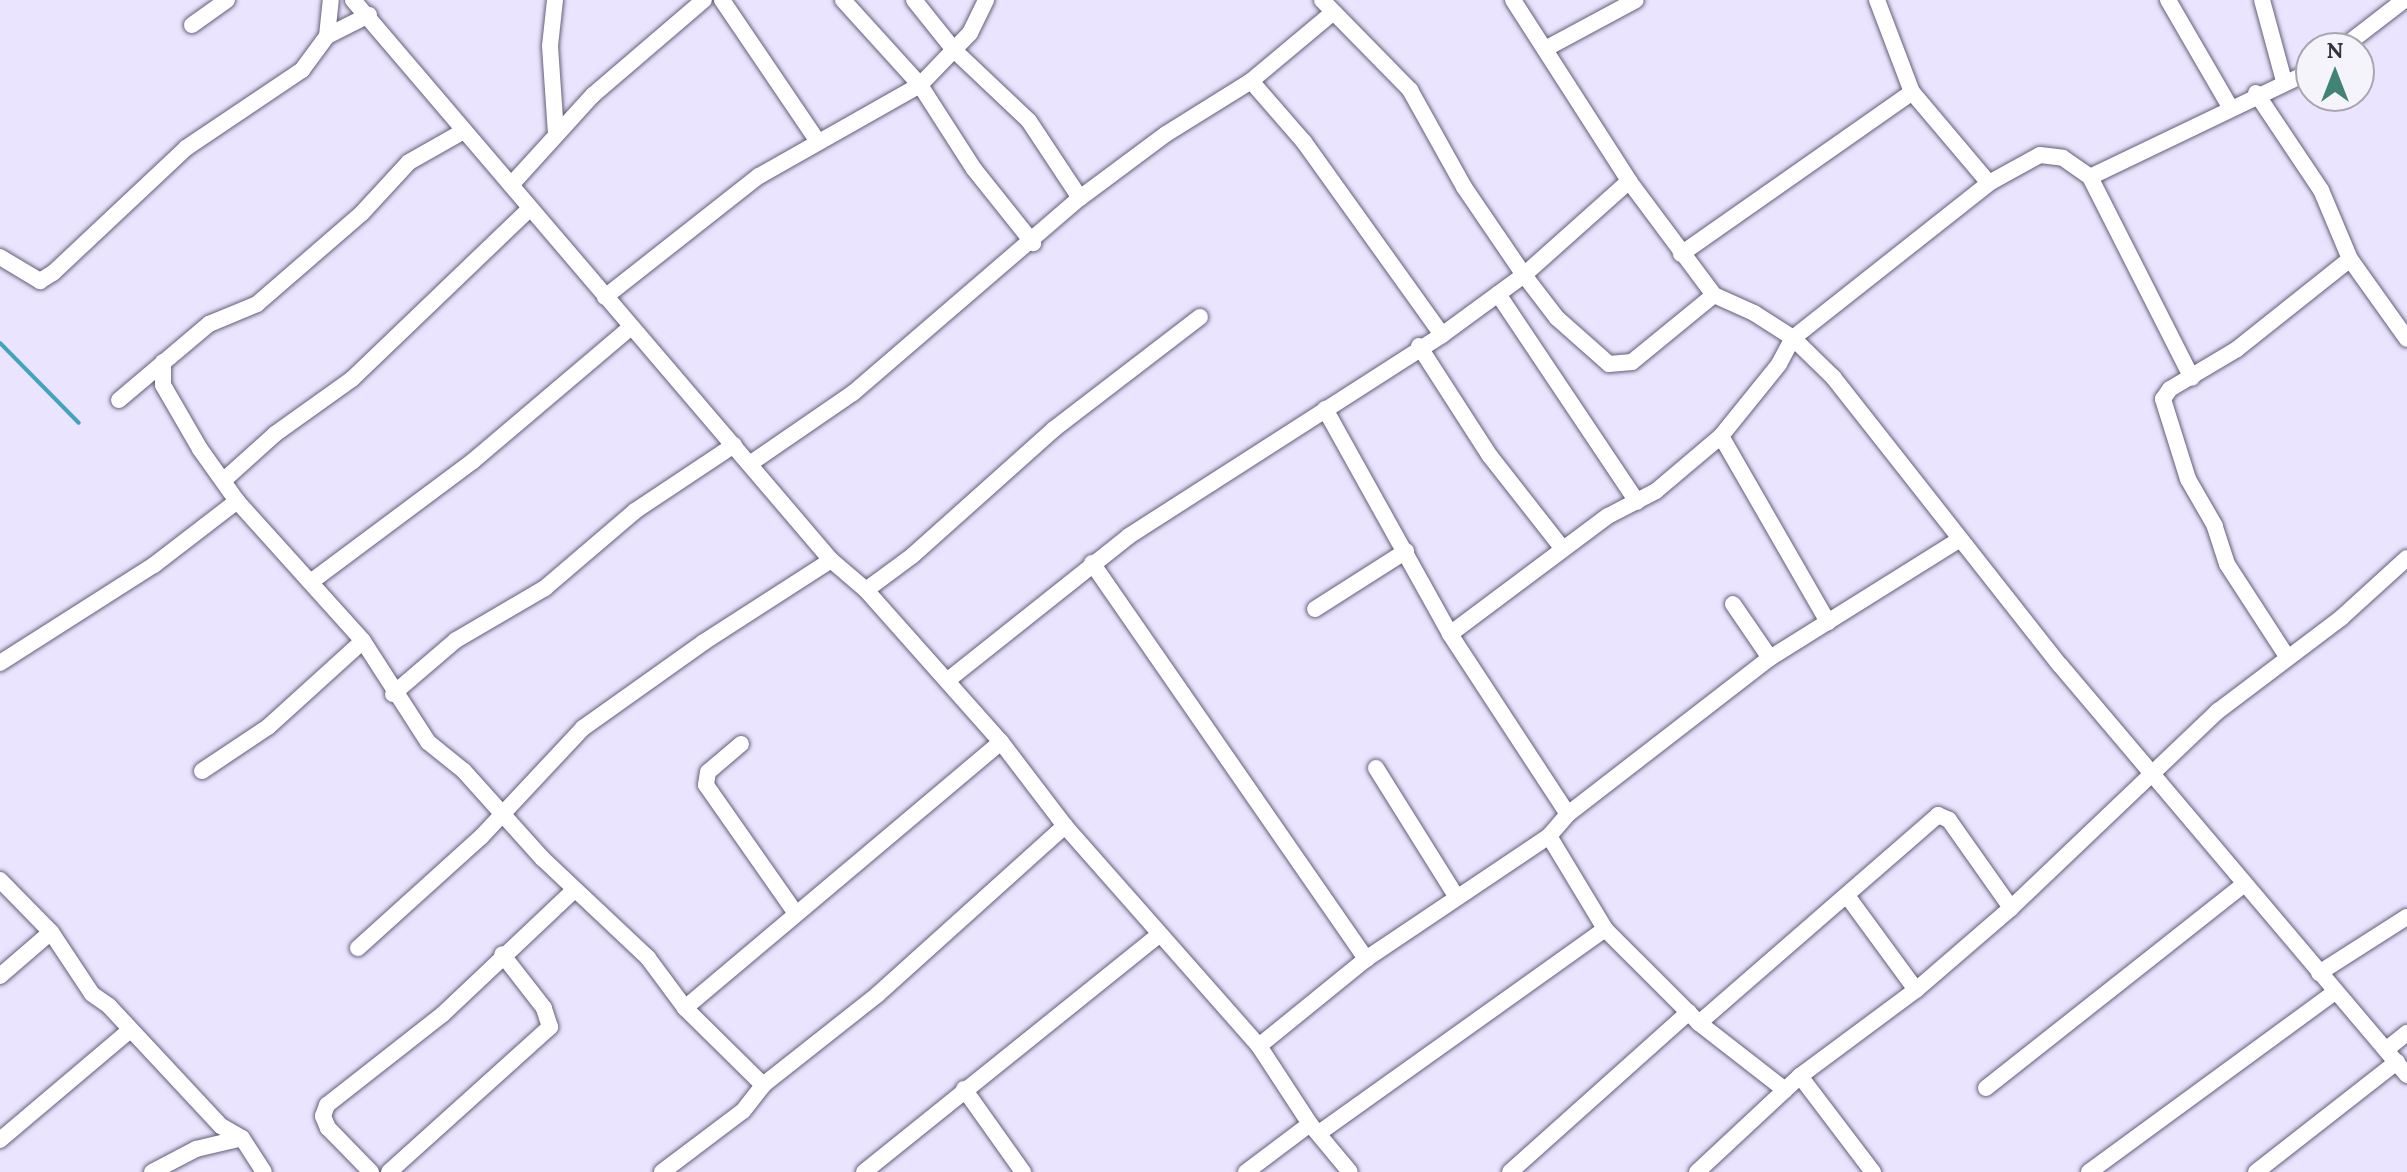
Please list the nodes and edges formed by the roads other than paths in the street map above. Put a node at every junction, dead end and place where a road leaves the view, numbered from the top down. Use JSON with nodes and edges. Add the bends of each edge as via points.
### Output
{"nodes":[{"id":1,"x":227,"y":0,"type":"edge"},
{"id":2,"x":331,"y":0,"type":"edge"},
{"id":3,"x":353,"y":0,"type":"edge"},
{"id":4,"x":555,"y":0,"type":"edge"},
{"id":5,"x":704,"y":0,"type":"edge"},
{"id":6,"x":722,"y":0,"type":"edge"},
{"id":7,"x":843,"y":0,"type":"edge"},
{"id":8,"x":914,"y":0,"type":"edge"},
{"id":9,"x":986,"y":0,"type":"edge"},
{"id":10,"x":1513,"y":0,"type":"edge"},
{"id":11,"x":1636,"y":0,"type":"edge"},
{"id":12,"x":1877,"y":0,"type":"edge"},
{"id":13,"x":2168,"y":0,"type":"edge"},
{"id":14,"x":2262,"y":0,"type":"edge"},
{"id":15,"x":2404,"y":0,"type":"edge"},
{"id":16,"x":1326,"y":7,"type":"edge"},
{"id":17,"x":369,"y":15,"type":"junction"},
{"id":18,"x":192,"y":25,"type":"dead end"},
{"id":19,"x":2363,"y":32,"type":"edge"},
{"id":20,"x":327,"y":36,"type":"junction"},
{"id":21,"x":1545,"y":49,"type":"junction"},
{"id":22,"x":954,"y":50,"type":"junction"},
{"id":23,"x":2295,"y":77,"type":"edge"},
{"id":24,"x":1251,"y":81,"type":"junction"},
{"id":25,"x":2284,"y":81,"type":"junction"},
{"id":26,"x":920,"y":85,"type":"junction"},
{"id":27,"x":1912,"y":92,"type":"junction"},
{"id":28,"x":2256,"y":93,"type":"junction"},
{"id":29,"x":2230,"y":107,"type":"junction"},
{"id":30,"x":462,"y":132,"type":"junction"},
{"id":31,"x":556,"y":135,"type":"junction"},
{"id":32,"x":818,"y":142,"type":"junction"},
{"id":33,"x":2090,"y":177,"type":"junction"},
{"id":34,"x":1629,"y":181,"type":"junction"},
{"id":35,"x":1989,"y":183,"type":"junction"},
{"id":36,"x":511,"y":185,"type":"junction"},
{"id":37,"x":1080,"y":198,"type":"junction"},
{"id":38,"x":529,"y":209,"type":"junction"},
{"id":39,"x":1033,"y":243,"type":"junction"},
{"id":40,"x":1681,"y":254,"type":"junction"},
{"id":41,"x":0,"y":257,"type":"edge"},
{"id":42,"x":2350,"y":259,"type":"junction"},
{"id":43,"x":1524,"y":275,"type":"junction"},
{"id":44,"x":1498,"y":294,"type":"junction"},
{"id":45,"x":1714,"y":295,"type":"junction"},
{"id":46,"x":605,"y":297,"type":"junction"},
{"id":47,"x":1200,"y":317,"type":"dead end"},
{"id":48,"x":630,"y":328,"type":"junction"},
{"id":49,"x":1442,"y":335,"type":"junction"},
{"id":50,"x":1793,"y":338,"type":"junction"},
{"id":51,"x":2407,"y":339,"type":"edge"},
{"id":52,"x":1419,"y":346,"type":"junction"},
{"id":53,"x":163,"y":362,"type":"junction"},
{"id":54,"x":2192,"y":378,"type":"junction"},
{"id":55,"x":119,"y":400,"type":"dead end"},
{"id":56,"x":1325,"y":409,"type":"junction"},
{"id":57,"x":1721,"y":436,"type":"junction"},
{"id":58,"x":734,"y":445,"type":"junction"},
{"id":59,"x":751,"y":463,"type":"junction"},
{"id":60,"x":224,"y":480,"type":"junction"},
{"id":61,"x":237,"y":501,"type":"junction"},
{"id":62,"x":1637,"y":502,"type":"junction"},
{"id":63,"x":1959,"y":540,"type":"junction"},
{"id":64,"x":1563,"y":549,"type":"junction"},
{"id":65,"x":1406,"y":551,"type":"junction"},
{"id":66,"x":2407,"y":558,"type":"edge"},
{"id":67,"x":831,"y":560,"type":"junction"},
{"id":68,"x":1092,"y":563,"type":"junction"},
{"id":69,"x":312,"y":581,"type":"junction"},
{"id":70,"x":866,"y":590,"type":"junction"},
{"id":71,"x":1733,"y":604,"type":"dead end"},
{"id":72,"x":1315,"y":609,"type":"dead end"},
{"id":73,"x":1828,"y":622,"type":"junction"},
{"id":74,"x":1450,"y":634,"type":"junction"},
{"id":75,"x":363,"y":641,"type":"junction"},
{"id":76,"x":2286,"y":655,"type":"junction"},
{"id":77,"x":1770,"y":658,"type":"junction"},
{"id":78,"x":0,"y":663,"type":"edge"},
{"id":79,"x":948,"y":680,"type":"junction"},
{"id":80,"x":393,"y":694,"type":"junction"},
{"id":81,"x":1001,"y":742,"type":"junction"},
{"id":82,"x":741,"y":744,"type":"dead end"},
{"id":83,"x":1376,"y":768,"type":"dead end"},
{"id":84,"x":202,"y":771,"type":"dead end"},
{"id":85,"x":2154,"y":771,"type":"junction"},
{"id":86,"x":1568,"y":814,"type":"junction"},
{"id":87,"x":502,"y":816,"type":"junction"},
{"id":88,"x":1065,"y":826,"type":"junction"},
{"id":89,"x":1549,"y":836,"type":"junction"},
{"id":90,"x":0,"y":880,"type":"edge"},
{"id":91,"x":2242,"y":886,"type":"junction"},
{"id":92,"x":574,"y":890,"type":"junction"},
{"id":93,"x":1456,"y":896,"type":"junction"},
{"id":94,"x":1848,"y":897,"type":"junction"},
{"id":95,"x":2011,"y":908,"type":"junction"},
{"id":96,"x":795,"y":912,"type":"junction"},
{"id":97,"x":2407,"y":917,"type":"edge"},
{"id":98,"x":1605,"y":929,"type":"junction"},
{"id":99,"x":51,"y":932,"type":"junction"},
{"id":100,"x":1158,"y":936,"type":"junction"},
{"id":101,"x":358,"y":948,"type":"dead end"},
{"id":102,"x":502,"y":954,"type":"junction"},
{"id":103,"x":1366,"y":959,"type":"junction"},
{"id":104,"x":2319,"y":973,"type":"junction"},
{"id":105,"x":0,"y":976,"type":"edge"},
{"id":106,"x":1916,"y":990,"type":"junction"},
{"id":107,"x":2335,"y":992,"type":"junction"},
{"id":108,"x":685,"y":1008,"type":"junction"},
{"id":109,"x":1694,"y":1018,"type":"junction"},
{"id":110,"x":129,"y":1031,"type":"junction"},
{"id":111,"x":2407,"y":1033,"type":"edge"},
{"id":112,"x":1259,"y":1046,"type":"junction"},
{"id":113,"x":2397,"y":1062,"type":"edge"},
{"id":114,"x":1800,"y":1076,"type":"junction"},
{"id":115,"x":763,"y":1085,"type":"junction"},
{"id":116,"x":1986,"y":1088,"type":"dead end"},
{"id":117,"x":964,"y":1089,"type":"junction"},
{"id":118,"x":1785,"y":1090,"type":"junction"},
{"id":119,"x":1315,"y":1129,"type":"junction"},
{"id":120,"x":242,"y":1138,"type":"junction"},
{"id":121,"x":0,"y":1140,"type":"edge"},
{"id":122,"x":152,"y":1172,"type":"edge"},
{"id":123,"x":264,"y":1172,"type":"edge"},
{"id":124,"x":371,"y":1172,"type":"edge"},
{"id":125,"x":389,"y":1172,"type":"edge"},
{"id":126,"x":662,"y":1172,"type":"edge"},
{"id":127,"x":864,"y":1172,"type":"edge"},
{"id":128,"x":1023,"y":1172,"type":"edge"},
{"id":129,"x":1246,"y":1172,"type":"edge"},
{"id":130,"x":1350,"y":1172,"type":"edge"},
{"id":131,"x":1510,"y":1172,"type":"edge"},
{"id":132,"x":1697,"y":1172,"type":"edge"},
{"id":133,"x":1873,"y":1172,"type":"edge"},
{"id":134,"x":2089,"y":1172,"type":"edge"},
{"id":135,"x":2256,"y":1172,"type":"edge"}],
"edges":[{"from":1,"to":18,"type":"street"},
{"from":2,"to":20,"type":"street"},
{"from":3,"to":17,"type":"street"},
{"from":4,"to":31,"type":"street","via":[[550,46]]},
{"from":5,"to":31,"type":"street","via":[[593,95]]},
{"from":6,"to":32,"type":"street"},
{"from":7,"to":26,"type":"street"},
{"from":8,"to":22,"type":"street"},
{"from":9,"to":22,"type":"street"},
{"from":10,"to":21,"type":"street"},
{"from":11,"to":21,"type":"street"},
{"from":12,"to":27,"type":"street"},
{"from":13,"to":29,"type":"street"},
{"from":14,"to":25,"type":"street"},
{"from":15,"to":19,"type":"street"},
{"from":16,"to":24,"type":"street"},
{"from":16,"to":43,"type":"street","via":[[1410,90],[1464,187]]},
{"from":17,"to":20,"type":"street"},
{"from":17,"to":30,"type":"street"},
{"from":20,"to":41,"type":"street","via":[[302,70],[186,148],[53,273],[40,281]]},
{"from":21,"to":34,"type":"street"},
{"from":22,"to":26,"type":"street"},
{"from":22,"to":37,"type":"street","via":[[1029,121]]},
{"from":23,"to":25,"type":"street"},
{"from":24,"to":37,"type":"street","via":[[1166,134]]},
{"from":24,"to":49,"type":"street","via":[[1304,142]]},
{"from":25,"to":28,"type":"street"},
{"from":26,"to":32,"type":"street"},
{"from":26,"to":39,"type":"street","via":[[974,169]]},
{"from":27,"to":35,"type":"street"},
{"from":27,"to":40,"type":"street"},
{"from":28,"to":29,"type":"street"},
{"from":28,"to":42,"type":"street","via":[[2321,190]]},
{"from":29,"to":33,"type":"street"},
{"from":30,"to":36,"type":"street"},
{"from":30,"to":53,"type":"street","via":[[409,162],[362,213],[257,304],[209,324]]},
{"from":31,"to":36,"type":"street"},
{"from":32,"to":46,"type":"street","via":[[759,176]]},
{"from":33,"to":35,"type":"street","via":[[2063,158],[2040,155]]},
{"from":33,"to":54,"type":"street"},
{"from":34,"to":40,"type":"street"},
{"from":34,"to":43,"type":"street"},
{"from":35,"to":50,"type":"street"},
{"from":36,"to":38,"type":"street"},
{"from":37,"to":39,"type":"street"},
{"from":38,"to":46,"type":"street"},
{"from":38,"to":60,"type":"street","via":[[352,379],[275,434]]},
{"from":39,"to":59,"type":"street","via":[[853,393]]},
{"from":40,"to":45,"type":"street"},
{"from":42,"to":51,"type":"street"},
{"from":42,"to":54,"type":"street"},
{"from":43,"to":44,"type":"street"},
{"from":43,"to":45,"type":"street","via":[[1570,331],[1619,367]]},
{"from":44,"to":49,"type":"street"},
{"from":44,"to":62,"type":"street"},
{"from":45,"to":50,"type":"street"},
{"from":46,"to":48,"type":"street"},
{"from":47,"to":70,"type":"street","via":[[1054,429],[912,556]]},
{"from":48,"to":58,"type":"street"},
{"from":48,"to":69,"type":"street","via":[[473,461]]},
{"from":49,"to":52,"type":"street"},
{"from":50,"to":57,"type":"street","via":[[1779,364]]},
{"from":50,"to":63,"type":"street","via":[[1833,377]]},
{"from":52,"to":56,"type":"street"},
{"from":52,"to":64,"type":"street","via":[[1490,456]]},
{"from":53,"to":55,"type":"street"},
{"from":53,"to":60,"type":"street","via":[[163,385]]},
{"from":54,"to":76,"type":"street","via":[[2170,389],[2163,411],[2227,564]]},
{"from":56,"to":65,"type":"street"},
{"from":56,"to":68,"type":"street"},
{"from":57,"to":62,"type":"street"},
{"from":57,"to":73,"type":"street"},
{"from":58,"to":59,"type":"street"},
{"from":58,"to":80,"type":"street","via":[[635,511],[545,588],[456,640]]},
{"from":59,"to":67,"type":"street"},
{"from":60,"to":61,"type":"street"},
{"from":61,"to":69,"type":"street"},
{"from":61,"to":78,"type":"street","via":[[154,565]]},
{"from":62,"to":64,"type":"street"},
{"from":63,"to":73,"type":"street"},
{"from":63,"to":85,"type":"street"},
{"from":64,"to":74,"type":"street"},
{"from":65,"to":72,"type":"street"},
{"from":65,"to":74,"type":"street"},
{"from":66,"to":76,"type":"street","via":[[2341,618]]},
{"from":67,"to":70,"type":"street"},
{"from":67,"to":87,"type":"street","via":[[583,728]]},
{"from":68,"to":79,"type":"street"},
{"from":68,"to":103,"type":"street"},
{"from":69,"to":75,"type":"street"},
{"from":70,"to":79,"type":"street"},
{"from":71,"to":77,"type":"street"},
{"from":73,"to":77,"type":"street"},
{"from":74,"to":86,"type":"street"},
{"from":75,"to":80,"type":"street"},
{"from":75,"to":84,"type":"street","via":[[268,727]]},
{"from":76,"to":85,"type":"street"},
{"from":77,"to":86,"type":"street"},
{"from":79,"to":81,"type":"street"},
{"from":80,"to":87,"type":"street","via":[[428,742],[464,771]]},
{"from":81,"to":88,"type":"street"},
{"from":81,"to":96,"type":"street"},
{"from":82,"to":96,"type":"street","via":[[708,772],[706,785]]},
{"from":83,"to":93,"type":"street"},
{"from":85,"to":91,"type":"street"},
{"from":85,"to":95,"type":"street"},
{"from":86,"to":89,"type":"street"},
{"from":87,"to":92,"type":"street"},
{"from":87,"to":101,"type":"street","via":[[409,907]]},
{"from":88,"to":100,"type":"street"},
{"from":88,"to":115,"type":"street","via":[[877,995]]},
{"from":89,"to":93,"type":"street"},
{"from":89,"to":98,"type":"street"},
{"from":90,"to":99,"type":"street"},
{"from":91,"to":104,"type":"street"},
{"from":91,"to":116,"type":"street"},
{"from":92,"to":102,"type":"street"},
{"from":92,"to":108,"type":"street","via":[[648,958]]},
{"from":93,"to":103,"type":"street"},
{"from":94,"to":95,"type":"street","via":[[1938,815],[1949,820]]},
{"from":94,"to":106,"type":"street"},
{"from":94,"to":109,"type":"street"},
{"from":95,"to":106,"type":"street"},
{"from":96,"to":108,"type":"street"},
{"from":97,"to":104,"type":"street"},
{"from":98,"to":109,"type":"street"},
{"from":98,"to":119,"type":"street"},
{"from":99,"to":105,"type":"street"},
{"from":99,"to":110,"type":"street","via":[[92,994]]},
{"from":100,"to":112,"type":"street"},
{"from":100,"to":117,"type":"street"},
{"from":102,"to":124,"type":"street","via":[[443,1014],[327,1105],[323,1116],[328,1128]]},
{"from":102,"to":125,"type":"street","via":[[544,1008],[550,1027]]},
{"from":103,"to":112,"type":"street"},
{"from":104,"to":107,"type":"street"},
{"from":106,"to":114,"type":"street"},
{"from":107,"to":113,"type":"street"},
{"from":107,"to":134,"type":"street"},
{"from":108,"to":115,"type":"street"},
{"from":109,"to":118,"type":"street"},
{"from":109,"to":131,"type":"street"},
{"from":110,"to":120,"type":"street","via":[[221,1126]]},
{"from":110,"to":121,"type":"street"},
{"from":111,"to":113,"type":"street"},
{"from":112,"to":119,"type":"street"},
{"from":113,"to":135,"type":"street"},
{"from":114,"to":118,"type":"street"},
{"from":114,"to":133,"type":"street"},
{"from":115,"to":126,"type":"street","via":[[743,1111]]},
{"from":117,"to":127,"type":"street"},
{"from":117,"to":128,"type":"street"},
{"from":118,"to":132,"type":"street"},
{"from":119,"to":129,"type":"street"},
{"from":119,"to":130,"type":"street"},
{"from":120,"to":122,"type":"street","via":[[196,1149]]},
{"from":120,"to":123,"type":"street"}]}
